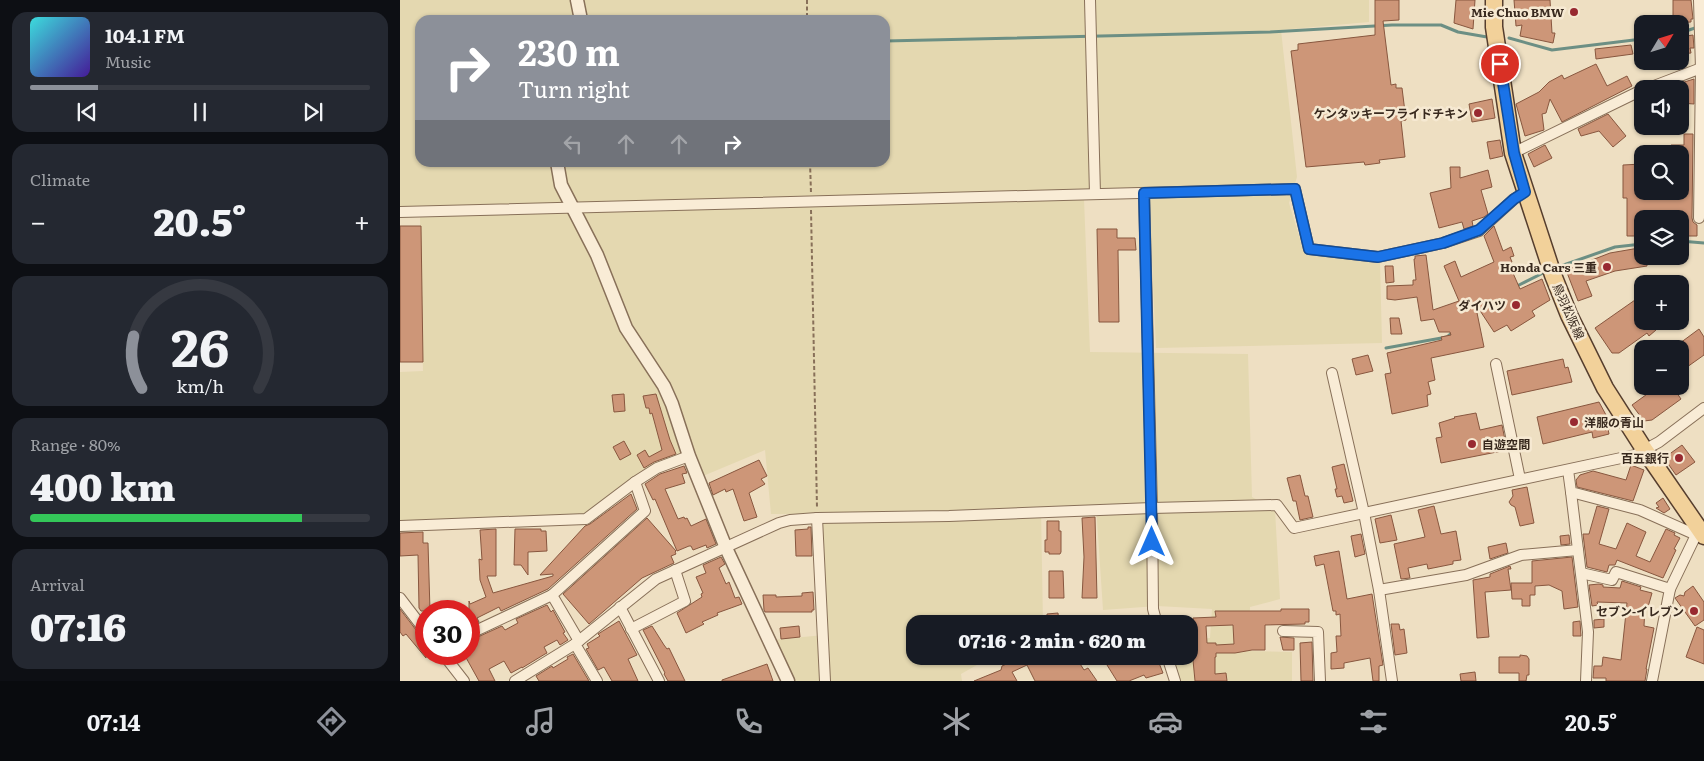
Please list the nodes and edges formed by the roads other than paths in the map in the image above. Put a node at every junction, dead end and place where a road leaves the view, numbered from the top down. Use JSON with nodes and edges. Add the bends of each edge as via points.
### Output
{"nodes":[{"id":1,"x":577,"y":0,"type":"edge"},
{"id":2,"x":1090,"y":0,"type":"edge"},
{"id":3,"x":1494,"y":0,"type":"edge"},
{"id":4,"x":1699,"y":0,"type":"edge"},
{"id":5,"x":580,"y":15,"type":"edge"},
{"id":6,"x":1703,"y":68,"type":"edge"},
{"id":7,"x":1671,"y":80,"type":"edge"},
{"id":8,"x":1634,"y":95,"type":"edge"},
{"id":9,"x":1514,"y":153,"type":"junction"},
{"id":10,"x":558,"y":167,"type":"edge"},
{"id":11,"x":1525,"y":192,"type":"junction"},
{"id":12,"x":1144,"y":193,"type":"junction"},
{"id":13,"x":1095,"y":194,"type":"junction"},
{"id":14,"x":574,"y":208,"type":"junction"},
{"id":15,"x":400,"y":212,"type":"edge"},
{"id":16,"x":1699,"y":218,"type":"dead end"},
{"id":17,"x":1496,"y":364,"type":"dead end"},
{"id":18,"x":1332,"y":373,"type":"dead end"},
{"id":19,"x":1704,"y":408,"type":"edge"},
{"id":20,"x":1644,"y":449,"type":"junction"},
{"id":21,"x":689,"y":456,"type":"junction"},
{"id":22,"x":1568,"y":470,"type":"junction"},
{"id":23,"x":1520,"y":479,"type":"junction"},
{"id":24,"x":635,"y":482,"type":"junction"},
{"id":25,"x":1571,"y":492,"type":"junction"},
{"id":26,"x":1152,"y":508,"type":"junction"},
{"id":27,"x":1364,"y":513,"type":"junction"},
{"id":28,"x":817,"y":518,"type":"junction"},
{"id":29,"x":400,"y":526,"type":"edge"},
{"id":30,"x":1701,"y":536,"type":"edge"},
{"id":31,"x":726,"y":548,"type":"junction"},
{"id":32,"x":1578,"y":550,"type":"junction"},
{"id":33,"x":675,"y":570,"type":"junction"},
{"id":34,"x":1581,"y":572,"type":"junction"},
{"id":35,"x":1379,"y":590,"type":"junction"},
{"id":36,"x":1670,"y":590,"type":"junction"},
{"id":37,"x":552,"y":595,"type":"junction"},
{"id":38,"x":400,"y":598,"type":"edge"},
{"id":39,"x":620,"y":607,"type":"junction"},
{"id":40,"x":1155,"y":615,"type":"edge"},
{"id":41,"x":415,"y":618,"type":"edge"},
{"id":42,"x":480,"y":629,"type":"edge"},
{"id":43,"x":631,"y":629,"type":"junction"},
{"id":44,"x":1283,"y":631,"type":"dead end"},
{"id":45,"x":577,"y":642,"type":"junction"},
{"id":46,"x":452,"y":665,"type":"edge"},
{"id":47,"x":1170,"y":665,"type":"edge"},
{"id":48,"x":528,"y":678,"type":"edge"},
{"id":49,"x":464,"y":681,"type":"edge"},
{"id":50,"x":515,"y":681,"type":"edge"},
{"id":51,"x":597,"y":681,"type":"edge"},
{"id":52,"x":659,"y":681,"type":"edge"},
{"id":53,"x":788,"y":681,"type":"edge"},
{"id":54,"x":824,"y":681,"type":"edge"},
{"id":55,"x":1175,"y":681,"type":"edge"},
{"id":56,"x":1320,"y":681,"type":"edge"},
{"id":57,"x":1392,"y":681,"type":"edge"},
{"id":58,"x":1586,"y":681,"type":"edge"},
{"id":59,"x":1652,"y":681,"type":"edge"}],
"edges":[{"from":1,"to":5,"type":"street"},
{"from":2,"to":13,"type":"street"},
{"from":3,"to":9,"type":"main road","name":"鳥羽松阪線","via":[[1494,28]]},
{"from":4,"to":6,"type":"street"},
{"from":6,"to":7,"type":"street"},
{"from":6,"to":16,"type":"street"},
{"from":8,"to":9,"type":"street"},
{"from":9,"to":11,"type":"main road","name":"鳥羽松阪線"},
{"from":10,"to":14,"type":"street","via":[[561,185]]},
{"from":11,"to":12,"type":"street","via":[[1479,230],[1443,243],[1378,257],[1309,249],[1295,189]]},
{"from":11,"to":20,"type":"main road","name":"鳥羽松阪線","via":[[1569,315],[1605,388]]},
{"from":12,"to":13,"type":"street"},
{"from":12,"to":26,"type":"street"},
{"from":13,"to":14,"type":"street"},
{"from":14,"to":15,"type":"street"},
{"from":14,"to":21,"type":"street","via":[[626,328],[664,386]]},
{"from":17,"to":23,"type":"street"},
{"from":18,"to":27,"type":"street"},
{"from":19,"to":20,"type":"street"},
{"from":20,"to":22,"type":"street","via":[[1635,455]]},
{"from":20,"to":30,"type":"main road","name":"鳥羽松阪線"},
{"from":21,"to":24,"type":"street","via":[[657,468]]},
{"from":21,"to":31,"type":"street"},
{"from":22,"to":23,"type":"street"},
{"from":22,"to":25,"type":"street"},
{"from":23,"to":27,"type":"street"},
{"from":24,"to":29,"type":"street","via":[[586,519]]},
{"from":24,"to":37,"type":"street","via":[[645,511]]},
{"from":25,"to":30,"type":"street","via":[[1640,510]]},
{"from":25,"to":32,"type":"street"},
{"from":26,"to":27,"type":"street","via":[[1277,505],[1294,528]]},
{"from":26,"to":28,"type":"street"},
{"from":26,"to":40,"type":"street"},
{"from":27,"to":35,"type":"street"},
{"from":28,"to":31,"type":"street","via":[[780,523]]},
{"from":28,"to":54,"type":"street"},
{"from":30,"to":36,"type":"street"},
{"from":31,"to":33,"type":"street"},
{"from":31,"to":53,"type":"street"},
{"from":32,"to":34,"type":"street"},
{"from":32,"to":35,"type":"street","via":[[1522,555],[1466,575]]},
{"from":33,"to":39,"type":"street","via":[[656,579]]},
{"from":33,"to":43,"type":"street","via":[[685,601]]},
{"from":34,"to":36,"type":"street","via":[[1612,580],[1616,572]]},
{"from":34,"to":58,"type":"street","via":[[1588,632]]},
{"from":35,"to":57,"type":"street"},
{"from":36,"to":59,"type":"street"},
{"from":37,"to":42,"type":"street"},
{"from":37,"to":45,"type":"street"},
{"from":38,"to":41,"type":"street"},
{"from":39,"to":43,"type":"street"},
{"from":39,"to":45,"type":"street"},
{"from":43,"to":52,"type":"street"},
{"from":44,"to":56,"type":"street","via":[[1318,632]]},
{"from":45,"to":48,"type":"street"},
{"from":45,"to":51,"type":"street"},
{"from":46,"to":49,"type":"street"},
{"from":47,"to":55,"type":"street"},
{"from":48,"to":50,"type":"street"}]}
